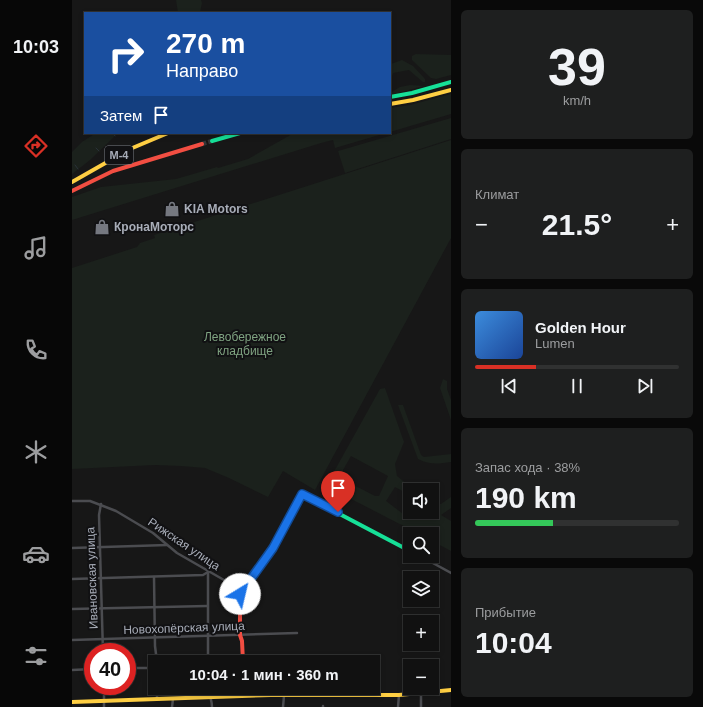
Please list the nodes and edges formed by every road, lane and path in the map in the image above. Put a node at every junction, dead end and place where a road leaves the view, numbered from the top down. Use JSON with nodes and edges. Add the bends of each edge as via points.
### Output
{"nodes":[{"id":1,"x":451,"y":82,"type":"edge"},
{"id":2,"x":451,"y":90,"type":"edge"},
{"id":3,"x":391,"y":97,"type":"edge"},
{"id":4,"x":391,"y":104,"type":"edge"},
{"id":5,"x":165,"y":134,"type":"edge"},
{"id":6,"x":236,"y":134,"type":"edge"},
{"id":7,"x":212,"y":141,"type":"tunnel mouth"},
{"id":8,"x":202,"y":144,"type":"tunnel mouth"},
{"id":9,"x":72,"y":182,"type":"edge"},
{"id":10,"x":72,"y":191,"type":"edge"},
{"id":11,"x":72,"y":501,"type":"edge"},
{"id":12,"x":101,"y":504,"type":"junction"},
{"id":13,"x":167,"y":545,"type":"junction"},
{"id":14,"x":100,"y":547,"type":"junction"},
{"id":15,"x":403,"y":547,"type":"edge"},
{"id":16,"x":72,"y":548,"type":"edge"},
{"id":17,"x":433,"y":563,"type":"edge"},
{"id":18,"x":208,"y":572,"type":"junction"},
{"id":19,"x":451,"y":573,"type":"edge"},
{"id":20,"x":154,"y":577,"type":"junction"},
{"id":21,"x":102,"y":578,"type":"junction"},
{"id":22,"x":72,"y":579,"type":"edge"},
{"id":23,"x":242,"y":591,"type":"junction"},
{"id":24,"x":256,"y":599,"type":"dead end"},
{"id":25,"x":207,"y":606,"type":"junction"},
{"id":26,"x":155,"y":607,"type":"junction"},
{"id":27,"x":102,"y":608,"type":"junction"},
{"id":28,"x":72,"y":609,"type":"edge"},
{"id":29,"x":297,"y":633,"type":"dead end"},
{"id":30,"x":240,"y":635,"type":"junction"},
{"id":31,"x":208,"y":636,"type":"junction"},
{"id":32,"x":156,"y":638,"type":"junction"},
{"id":33,"x":103,"y":639,"type":"junction"},
{"id":34,"x":72,"y":640,"type":"edge"},
{"id":35,"x":103,"y":643,"type":"edge"},
{"id":36,"x":156,"y":655,"type":"edge"},
{"id":37,"x":208,"y":655,"type":"edge"},
{"id":38,"x":243,"y":655,"type":"edge"},
{"id":39,"x":136,"y":668,"type":"edge"},
{"id":40,"x":148,"y":668,"type":"edge"},
{"id":41,"x":84,"y":669,"type":"edge"},
{"id":42,"x":72,"y":670,"type":"edge"},
{"id":43,"x":451,"y":690,"type":"edge"},
{"id":44,"x":439,"y":691,"type":"edge"},
{"id":45,"x":105,"y":695,"type":"edge"},
{"id":46,"x":157,"y":695,"type":"edge"},
{"id":47,"x":210,"y":695,"type":"edge"},
{"id":48,"x":399,"y":695,"type":"junction"},
{"id":49,"x":403,"y":695,"type":"edge"},
{"id":50,"x":421,"y":695,"type":"edge"},
{"id":51,"x":246,"y":696,"type":"joint"},
{"id":52,"x":284,"y":696,"type":"junction"},
{"id":53,"x":211,"y":698,"type":"junction"},
{"id":54,"x":157,"y":699,"type":"junction"},
{"id":55,"x":173,"y":699,"type":"junction"},
{"id":56,"x":105,"y":701,"type":"junction"},
{"id":57,"x":72,"y":702,"type":"edge"},
{"id":58,"x":104,"y":707,"type":"edge"},
{"id":59,"x":172,"y":707,"type":"edge"},
{"id":60,"x":212,"y":707,"type":"edge"},
{"id":61,"x":283,"y":707,"type":"edge"},
{"id":62,"x":398,"y":707,"type":"edge"},
{"id":63,"x":421,"y":707,"type":"edge"}],
"edges":[{"from":1,"to":3,"type":"main road"},
{"from":2,"to":4,"type":"main road"},
{"from":5,"to":9,"type":"main road","number":"М-4","via":[[140,143]]},
{"from":6,"to":7,"type":"main road"},
{"from":8,"to":10,"type":"main road","number":"М-4","via":[[113,171]]},
{"from":11,"to":12,"type":"street","name":"Рижская улица","via":[[82,500]]},
{"from":12,"to":13,"type":"street","name":"Рижская улица","via":[[153,533]]},
{"from":12,"to":14,"type":"street","name":"Ивановская улица"},
{"from":13,"to":14,"type":"street"},
{"from":13,"to":18,"type":"street","name":"Рижская улица"},
{"from":14,"to":16,"type":"street"},
{"from":14,"to":21,"type":"street","name":"Ивановская улица"},
{"from":15,"to":23,"type":"main road","via":[[302,494],[273,548]]},
{"from":17,"to":19,"type":"street"},
{"from":18,"to":20,"type":"street","via":[[203,576]]},
{"from":18,"to":23,"type":"street","name":"Рижская улица"},
{"from":18,"to":25,"type":"street"},
{"from":20,"to":21,"type":"street"},
{"from":20,"to":26,"type":"street"},
{"from":21,"to":22,"type":"street"},
{"from":21,"to":27,"type":"street","name":"Ивановская улица"},
{"from":23,"to":24,"type":"street","name":"Рижская улица"},
{"from":23,"to":30,"type":"main road","via":[[239,598]]},
{"from":25,"to":26,"type":"street"},
{"from":25,"to":31,"type":"street"},
{"from":26,"to":27,"type":"street"},
{"from":26,"to":32,"type":"street"},
{"from":27,"to":28,"type":"street"},
{"from":27,"to":33,"type":"street","name":"Ивановская улица"},
{"from":29,"to":30,"type":"street","name":"Новохопёрская улица"},
{"from":30,"to":31,"type":"street","name":"Новохопёрская улица"},
{"from":30,"to":38,"type":"main road"},
{"from":31,"to":32,"type":"street","name":"Новохопёрская улица"},
{"from":31,"to":37,"type":"street"},
{"from":32,"to":33,"type":"street","name":"Новохопёрская улица"},
{"from":32,"to":36,"type":"street"},
{"from":33,"to":34,"type":"street","name":"Новохопёрская улица"},
{"from":33,"to":35,"type":"street","name":"Ивановская улица"},
{"from":39,"to":40,"type":"street"},
{"from":41,"to":42,"type":"street"},
{"from":43,"to":44,"type":"main road"},
{"from":45,"to":56,"type":"street"},
{"from":46,"to":54,"type":"street"},
{"from":47,"to":53,"type":"street"},
{"from":48,"to":49,"type":"main road"},
{"from":48,"to":52,"type":"main road"},
{"from":48,"to":62,"type":"street"},
{"from":50,"to":63,"type":"street"},
{"from":51,"to":52,"type":"main road"},
{"from":51,"to":53,"type":"main road"},
{"from":52,"to":61,"type":"street"},
{"from":53,"to":55,"type":"main road"},
{"from":53,"to":60,"type":"street"},
{"from":54,"to":55,"type":"main road"},
{"from":54,"to":56,"type":"main road"},
{"from":55,"to":59,"type":"street"},
{"from":56,"to":57,"type":"main road"},
{"from":56,"to":58,"type":"street"}]}
